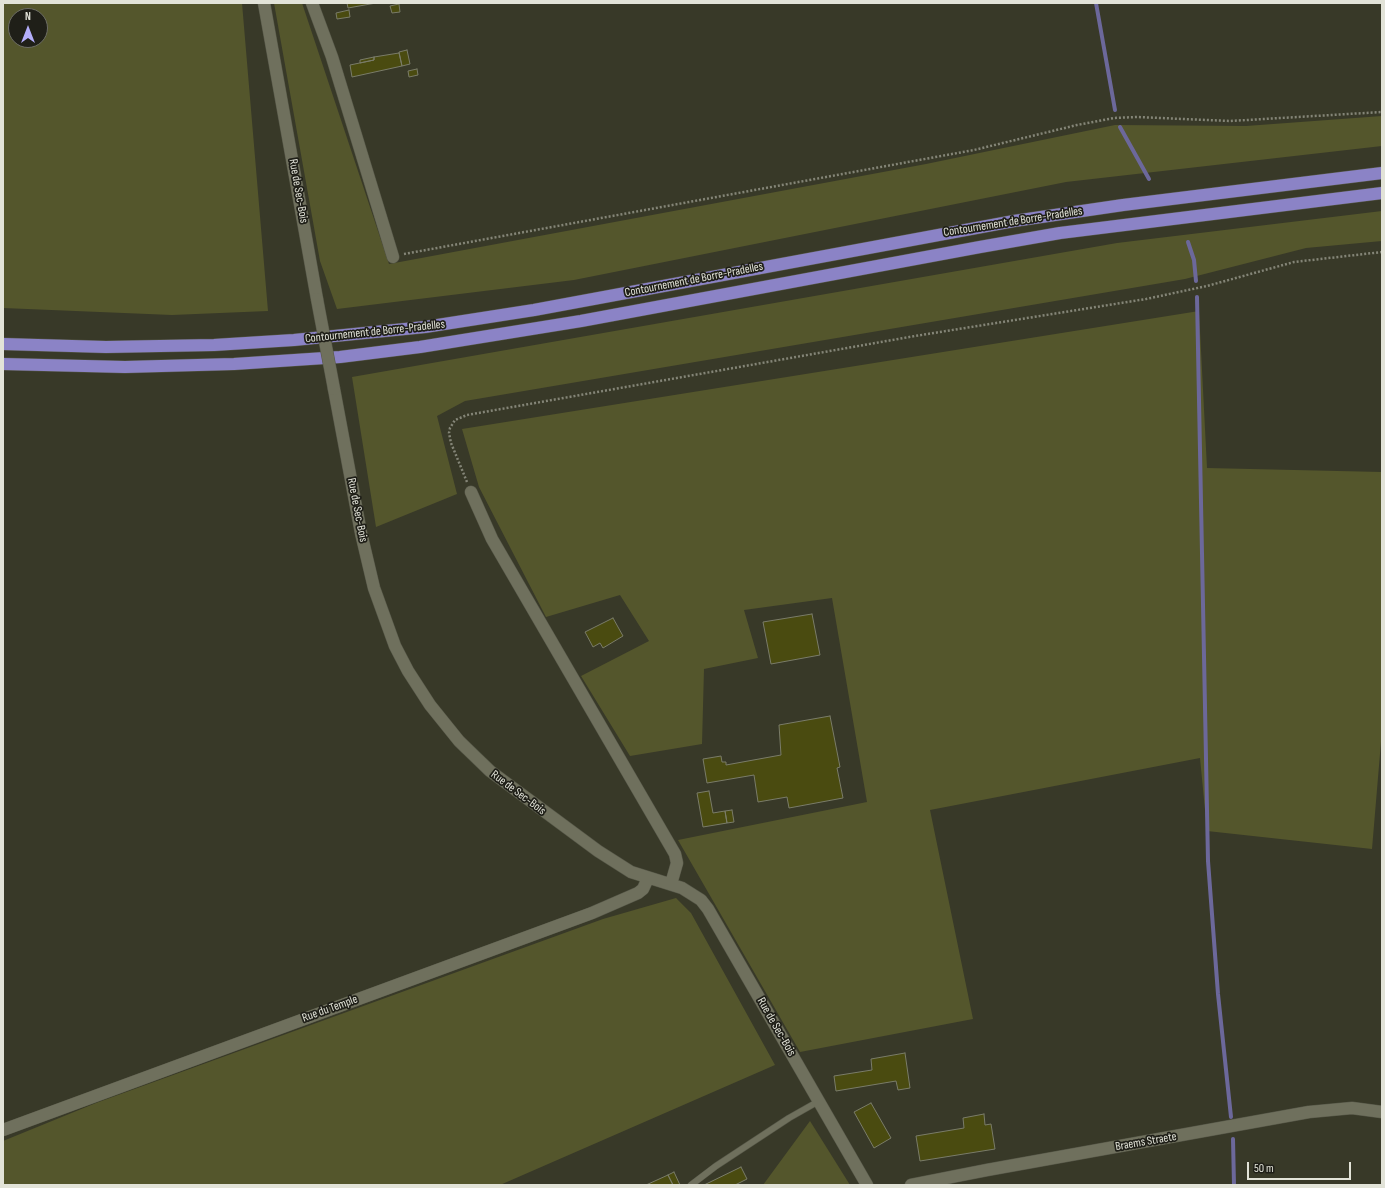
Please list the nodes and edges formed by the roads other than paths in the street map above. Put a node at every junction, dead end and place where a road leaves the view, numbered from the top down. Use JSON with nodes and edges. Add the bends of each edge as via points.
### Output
{"nodes":[{"id":1,"x":264,"y":3,"type":"edge"},
{"id":2,"x":312,"y":3,"type":"edge"},
{"id":3,"x":1382,"y":173,"type":"edge"},
{"id":4,"x":1382,"y":193,"type":"edge"},
{"id":5,"x":393,"y":257,"type":"road end"},
{"id":6,"x":3,"y":344,"type":"edge"},
{"id":7,"x":3,"y":364,"type":"edge"},
{"id":8,"x":471,"y":492,"type":"road end"},
{"id":9,"x":648,"y":878,"type":"junction"},
{"id":10,"x":671,"y":884,"type":"junction"},
{"id":11,"x":819,"y":1101,"type":"junction"},
{"id":12,"x":1382,"y":1112,"type":"edge"},
{"id":13,"x":3,"y":1130,"type":"edge"},
{"id":14,"x":691,"y":1185,"type":"edge"},
{"id":15,"x":867,"y":1185,"type":"edge"},
{"id":16,"x":911,"y":1185,"type":"edge"}],
"edges":[{"from":1,"to":9,"type":"street","name":"Rue de Sec-Bois","bridge":true,"via":[[361,533],[374,588],[392,639],[414,682],[450,730],[490,772],[606,857]]},
{"from":2,"to":5,"type":"street","via":[[334,64]]},
{"from":3,"to":6,"type":"highway","name":"Contournement de Borre-Pradelles","via":[[1014,220],[534,310],[419,327],[294,340],[214,345],[106,347]]},
{"from":4,"to":7,"type":"highway","via":[[1054,234],[574,323],[420,347],[314,359],[234,364],[118,367]]},
{"from":8,"to":10,"type":"street","via":[[504,559],[675,854],[677,863]]},
{"from":9,"to":10,"type":"street","name":"Rue de Sec-Bois"},
{"from":9,"to":13,"type":"street","name":"Rue du Temple","via":[[638,893],[592,913]]},
{"from":10,"to":11,"type":"street","name":"Rue de Sec-Bois","via":[[688,891],[701,900],[708,909]]},
{"from":11,"to":14,"type":"lane","via":[[782,1122]]},
{"from":11,"to":15,"type":"street","name":"Rue de Sec-Bois"},
{"from":12,"to":16,"type":"street","name":"Braems Straete","via":[[1352,1108],[1309,1112]]}]}
